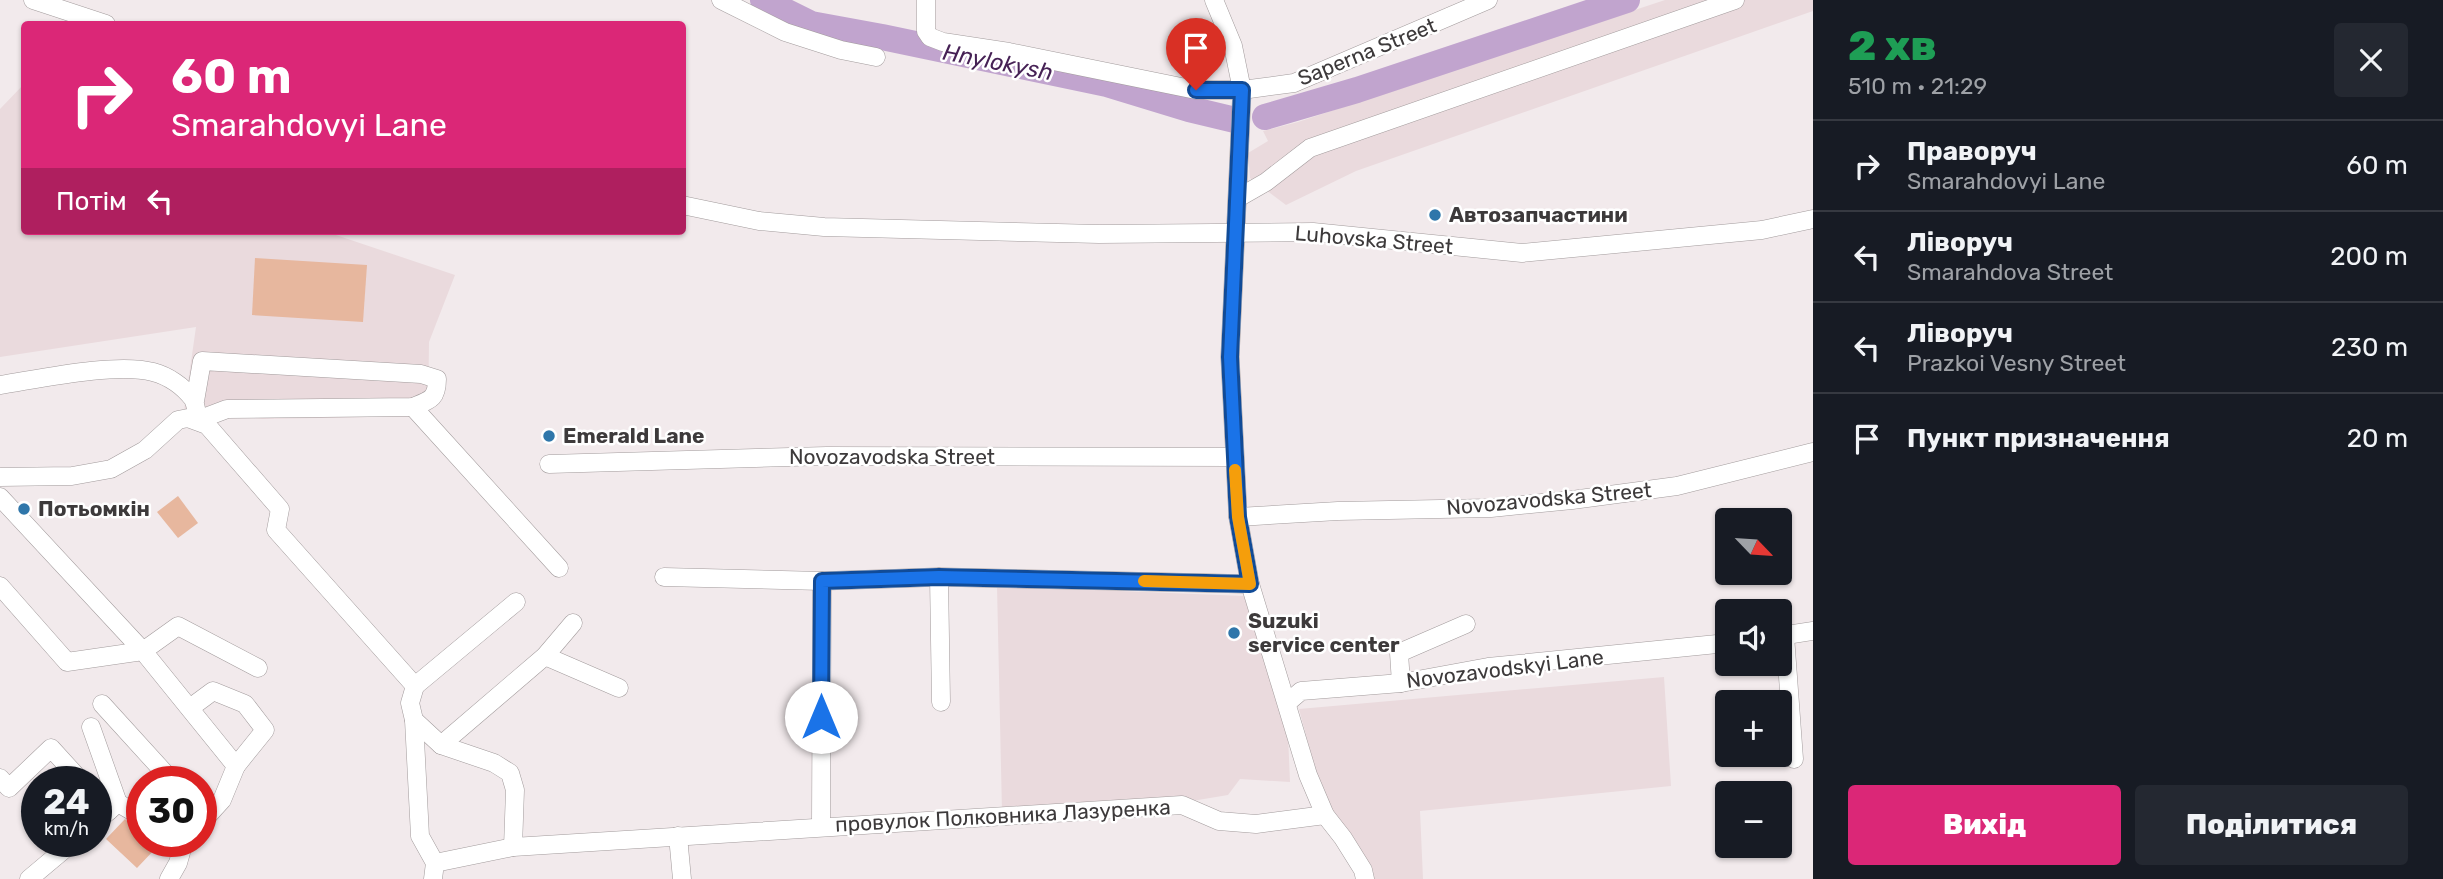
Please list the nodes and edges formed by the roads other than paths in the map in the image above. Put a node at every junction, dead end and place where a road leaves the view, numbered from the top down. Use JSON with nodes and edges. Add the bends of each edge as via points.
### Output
{"nodes":[{"id":1,"x":33,"y":0,"type":"edge"},
{"id":2,"x":721,"y":0,"type":"edge"},
{"id":3,"x":926,"y":0,"type":"edge"},
{"id":4,"x":1214,"y":0,"type":"edge"},
{"id":5,"x":1488,"y":0,"type":"edge"},
{"id":6,"x":1735,"y":0,"type":"edge"},
{"id":7,"x":62,"y":18,"type":"edge"},
{"id":8,"x":84,"y":21,"type":"edge"},
{"id":9,"x":876,"y":57,"type":"dead end"},
{"id":10,"x":1242,"y":90,"type":"junction"},
{"id":11,"x":1238,"y":198,"type":"junction"},
{"id":12,"x":686,"y":206,"type":"edge"},
{"id":13,"x":1813,"y":219,"type":"edge"},
{"id":14,"x":1236,"y":234,"type":"junction"},
{"id":15,"x":0,"y":385,"type":"edge"},
{"id":16,"x":195,"y":401,"type":"junction"},
{"id":17,"x":413,"y":407,"type":"junction"},
{"id":18,"x":198,"y":420,"type":"junction"},
{"id":19,"x":1813,"y":452,"type":"edge"},
{"id":20,"x":1234,"y":457,"type":"junction"},
{"id":21,"x":549,"y":464,"type":"dead end"},
{"id":22,"x":0,"y":477,"type":"edge"},
{"id":23,"x":0,"y":497,"type":"edge"},
{"id":24,"x":1238,"y":517,"type":"junction"},
{"id":25,"x":559,"y":568,"type":"dead end"},
{"id":26,"x":939,"y":577,"type":"junction"},
{"id":27,"x":664,"y":578,"type":"dead end"},
{"id":28,"x":822,"y":581,"type":"junction"},
{"id":29,"x":1250,"y":584,"type":"junction"},
{"id":30,"x":0,"y":586,"type":"edge"},
{"id":31,"x":516,"y":602,"type":"dead end"},
{"id":32,"x":573,"y":622,"type":"dead end"},
{"id":33,"x":1466,"y":624,"type":"dead end"},
{"id":34,"x":1813,"y":631,"type":"edge"},
{"id":35,"x":1792,"y":634,"type":"edge"},
{"id":36,"x":1715,"y":644,"type":"edge"},
{"id":37,"x":143,"y":651,"type":"junction"},
{"id":38,"x":545,"y":656,"type":"junction"},
{"id":39,"x":258,"y":668,"type":"dead end"},
{"id":40,"x":1786,"y":676,"type":"edge"},
{"id":41,"x":1401,"y":683,"type":"junction"},
{"id":42,"x":415,"y":686,"type":"junction"},
{"id":43,"x":619,"y":688,"type":"dead end"},
{"id":44,"x":941,"y":702,"type":"dead end"},
{"id":45,"x":1287,"y":703,"type":"junction"},
{"id":46,"x":102,"y":704,"type":"dead end"},
{"id":47,"x":190,"y":708,"type":"junction"},
{"id":48,"x":414,"y":719,"type":"junction"},
{"id":49,"x":91,"y":727,"type":"dead end"},
{"id":50,"x":441,"y":745,"type":"junction"},
{"id":51,"x":1794,"y":759,"type":"dead end"},
{"id":52,"x":32,"y":766,"type":"edge"},
{"id":53,"x":67,"y":766,"type":"edge"},
{"id":54,"x":99,"y":766,"type":"edge"},
{"id":55,"x":158,"y":766,"type":"edge"},
{"id":56,"x":236,"y":766,"type":"junction"},
{"id":57,"x":21,"y":777,"type":"edge"},
{"id":58,"x":0,"y":778,"type":"edge"},
{"id":59,"x":222,"y":800,"type":"junction"},
{"id":60,"x":217,"y":801,"type":"edge"},
{"id":61,"x":217,"y":805,"type":"edge"},
{"id":62,"x":1325,"y":815,"type":"junction"},
{"id":63,"x":821,"y":826,"type":"junction"},
{"id":64,"x":678,"y":836,"type":"junction"},
{"id":65,"x":513,"y":846,"type":"junction"},
{"id":66,"x":55,"y":857,"type":"edge"},
{"id":67,"x":180,"y":857,"type":"edge"},
{"id":68,"x":434,"y":871,"type":"edge"},
{"id":69,"x":29,"y":879,"type":"edge"},
{"id":70,"x":169,"y":879,"type":"edge"},
{"id":71,"x":682,"y":879,"type":"edge"},
{"id":72,"x":1365,"y":879,"type":"edge"}],
"edges":[{"from":1,"to":7,"type":"street"},
{"from":2,"to":9,"type":"street","via":[[785,32]]},
{"from":3,"to":10,"type":"street","name":"Saperna Street","via":[[926,31],[936,41],[1196,90]]},
{"from":4,"to":10,"type":"street","via":[[1233,46]]},
{"from":5,"to":10,"type":"street","name":"Saperna Street","via":[[1294,83]]},
{"from":6,"to":11,"type":"street","via":[[1310,148],[1266,183]]},
{"from":7,"to":8,"type":"street"},
{"from":10,"to":11,"type":"street"},
{"from":11,"to":14,"type":"street"},
{"from":12,"to":14,"type":"street","name":"Luhovska Street","via":[[824,228]]},
{"from":13,"to":14,"type":"street","name":"Luhovska Street","via":[[1762,230],[1522,253],[1313,232]]},
{"from":14,"to":20,"type":"street","via":[[1230,357]]},
{"from":15,"to":16,"type":"street","via":[[89,372],[151,371],[168,377]]},
{"from":16,"to":17,"type":"street","via":[[202,361],[421,374],[437,379],[437,391],[430,400]]},
{"from":16,"to":18,"type":"street"},
{"from":17,"to":18,"type":"street","via":[[228,409]]},
{"from":17,"to":25,"type":"street"},
{"from":18,"to":22,"type":"street","via":[[178,419],[145,450],[111,469],[72,476]]},
{"from":18,"to":42,"type":"street","via":[[281,509],[276,530]]},
{"from":19,"to":24,"type":"street","name":"Novozavodska Street","via":[[1677,486],[1572,500],[1491,508]]},
{"from":20,"to":21,"type":"street","name":"Novozavodska Street","via":[[827,456]]},
{"from":20,"to":24,"type":"street"},
{"from":23,"to":37,"type":"street"},
{"from":24,"to":29,"type":"street"},
{"from":26,"to":28,"type":"street"},
{"from":26,"to":29,"type":"street"},
{"from":26,"to":44,"type":"street"},
{"from":27,"to":28,"type":"street"},
{"from":28,"to":63,"type":"street"},
{"from":29,"to":45,"type":"street"},
{"from":30,"to":37,"type":"street","via":[[66,662]]},
{"from":31,"to":42,"type":"street"},
{"from":32,"to":38,"type":"street"},
{"from":33,"to":41,"type":"street","via":[[1399,653]]},
{"from":34,"to":35,"type":"street"},
{"from":36,"to":41,"type":"street","name":"Novozavodskyi Lane","via":[[1488,667]]},
{"from":37,"to":39,"type":"street","via":[[178,626]]},
{"from":37,"to":47,"type":"street"},
{"from":38,"to":43,"type":"street"},
{"from":38,"to":50,"type":"street"},
{"from":40,"to":51,"type":"street"},
{"from":41,"to":45,"type":"street","name":"Novozavodskyi Lane","via":[[1301,691]]},
{"from":42,"to":48,"type":"street","via":[[410,703]]},
{"from":45,"to":62,"type":"street"},
{"from":46,"to":55,"type":"street"},
{"from":47,"to":56,"type":"street"},
{"from":47,"to":56,"type":"street","via":[[213,691],[245,704],[265,730]]},
{"from":48,"to":50,"type":"street"},
{"from":48,"to":68,"type":"street","via":[[420,836]]},
{"from":49,"to":54,"type":"street"},
{"from":50,"to":65,"type":"street","via":[[510,773],[515,790]]},
{"from":52,"to":53,"type":"street","via":[[51,748]]},
{"from":56,"to":59,"type":"street"},
{"from":57,"to":58,"type":"street","via":[[9,788]]},
{"from":59,"to":60,"type":"street"},
{"from":59,"to":61,"type":"street"},
{"from":62,"to":63,"type":"street","name":"провулок Полковника Лазуренка","via":[[1256,824],[1219,821],[1182,806]]},
{"from":62,"to":72,"type":"street"},
{"from":63,"to":64,"type":"street","name":"провулок Полковника Лазуренка"},
{"from":64,"to":65,"type":"street","name":"провулок Полковника Лазуренка"},
{"from":64,"to":71,"type":"street"},
{"from":65,"to":68,"type":"street","name":"провулок Полковника Лазуренка"},
{"from":66,"to":69,"type":"street"},
{"from":67,"to":70,"type":"street"}]}
